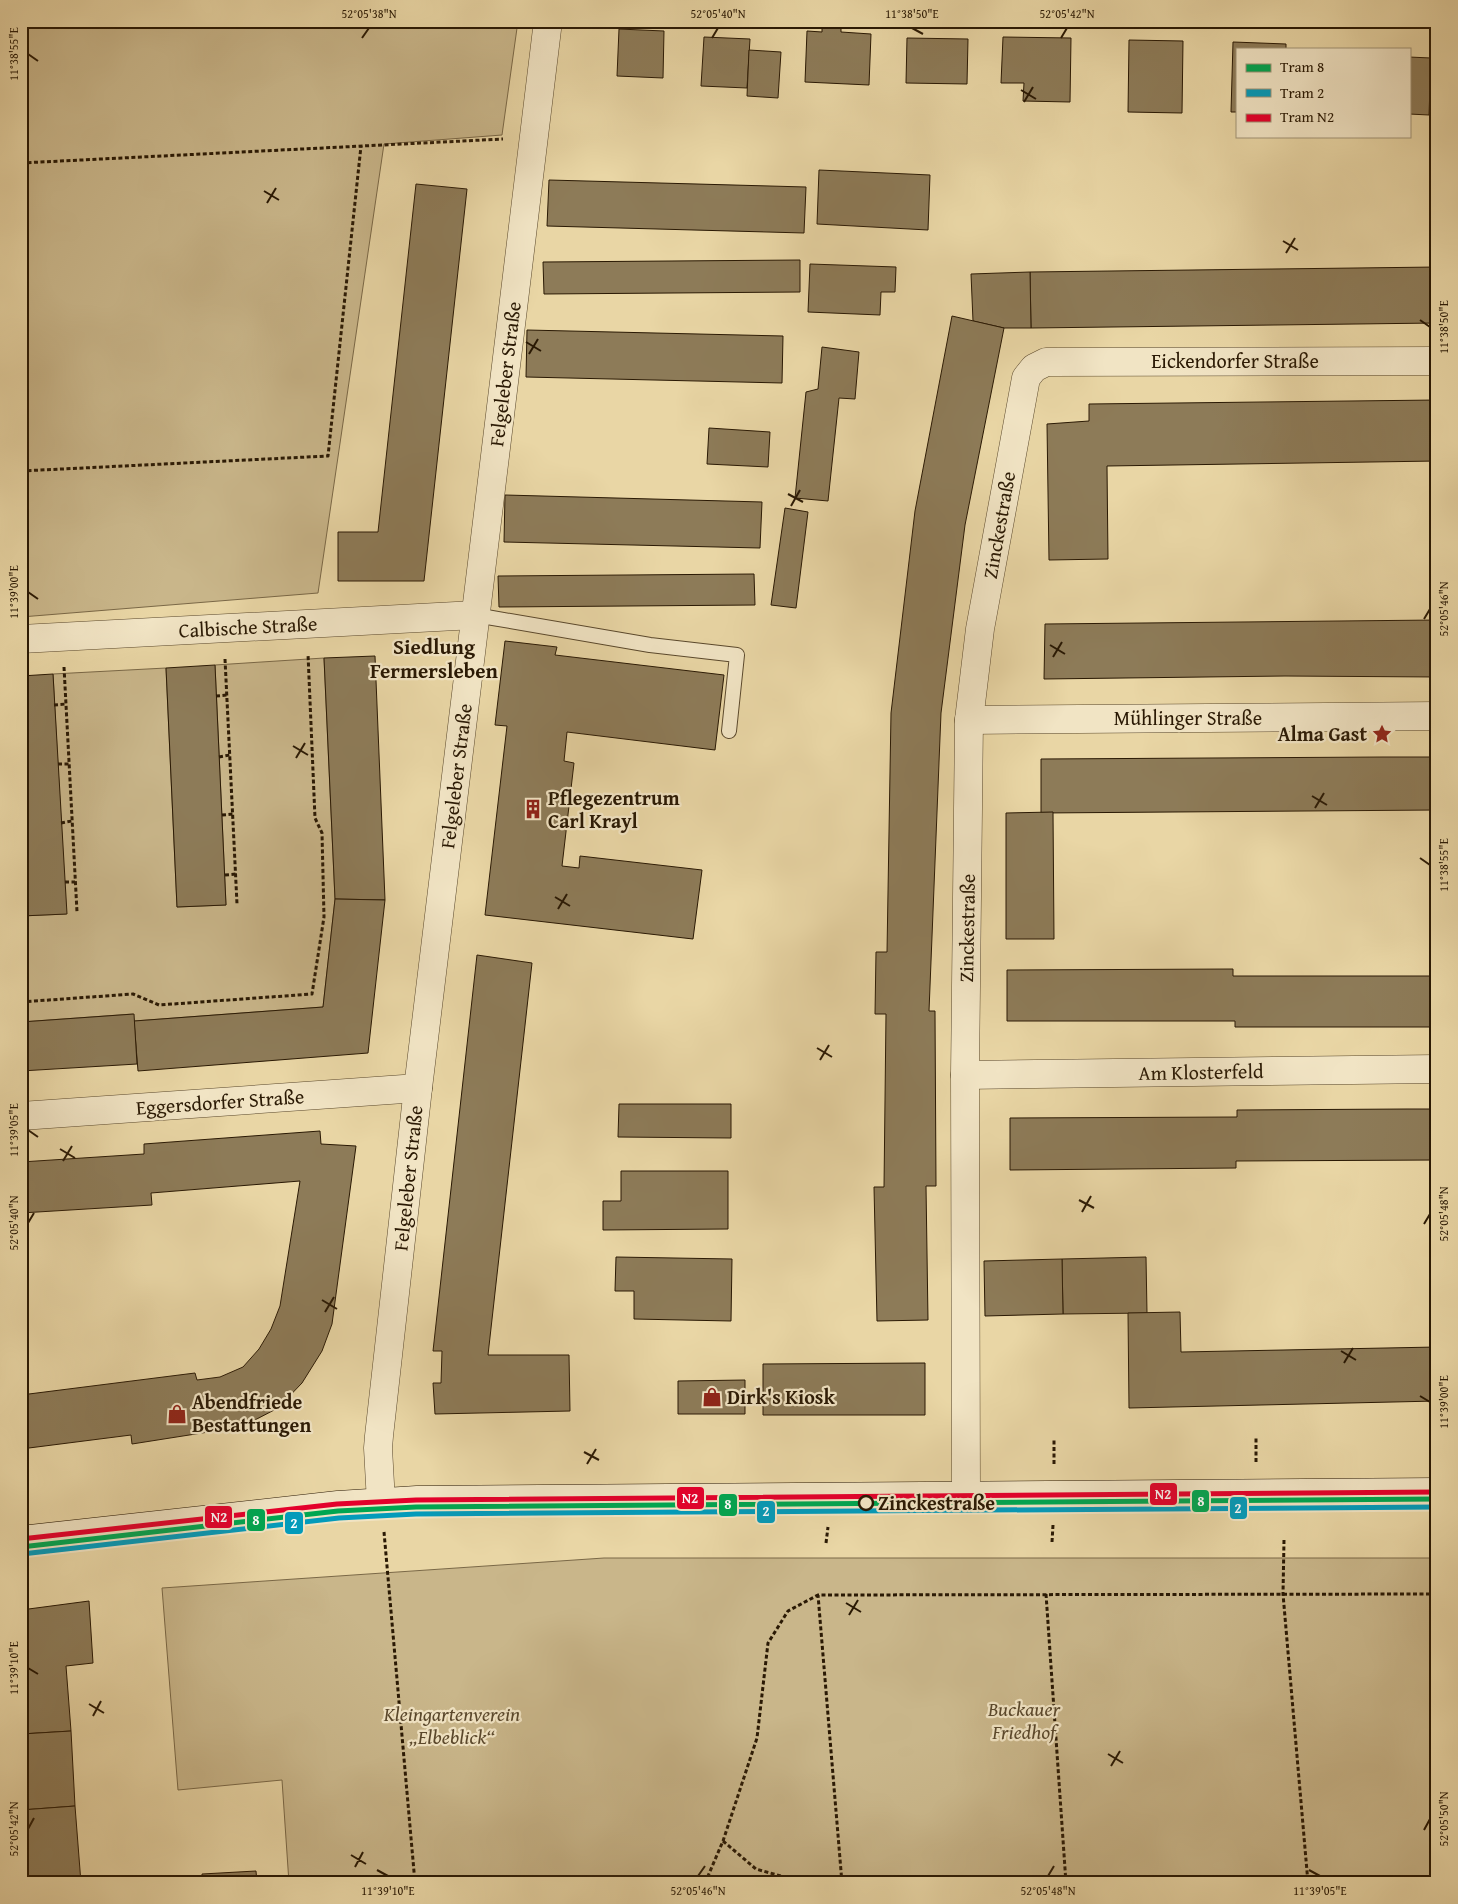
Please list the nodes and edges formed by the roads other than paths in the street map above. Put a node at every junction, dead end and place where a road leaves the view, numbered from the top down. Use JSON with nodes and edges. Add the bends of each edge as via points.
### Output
{"nodes":[{"id":1,"x":548,"y":21,"type":"edge"},
{"id":2,"x":1437,"y":360,"type":"edge"},
{"id":3,"x":1034,"y":368,"type":"joint"},
{"id":4,"x":475,"y":615,"type":"junction"},
{"id":5,"x":21,"y":639,"type":"edge"},
{"id":6,"x":1437,"y":716,"type":"edge"},
{"id":7,"x":969,"y":720,"type":"junction"},
{"id":8,"x":729,"y":731,"type":"dead end"},
{"id":9,"x":1437,"y":1069,"type":"edge"},
{"id":10,"x":965,"y":1075,"type":"junction"},
{"id":11,"x":418,"y":1088,"type":"junction"},
{"id":12,"x":21,"y":1116,"type":"edge"},
{"id":13,"x":1437,"y":1492,"type":"edge"},
{"id":14,"x":966,"y":1495,"type":"junction"},
{"id":15,"x":381,"y":1502,"type":"junction"},
{"id":16,"x":21,"y":1540,"type":"edge"}],
"edges":[{"from":1,"to":4,"type":"street","name":"Felgeleber Straße"},
{"from":2,"to":3,"type":"street","name":"Eickendorfer Straße","via":[[1046,362]]},
{"from":3,"to":7,"type":"street","name":"Zinckestraße","via":[[1026,378],[980,629]]},
{"from":4,"to":5,"type":"street","name":"Calbische Straße"},
{"from":4,"to":8,"type":"lane","via":[[650,645],[737,655]]},
{"from":4,"to":11,"type":"street","name":"Felgeleber Straße"},
{"from":6,"to":7,"type":"street","name":"Mühlinger Straße"},
{"from":7,"to":10,"type":"street","name":"Zinckestraße"},
{"from":9,"to":10,"type":"street","name":"Am Klosterfeld"},
{"from":10,"to":14,"type":"street","name":"Zinckestraße"},
{"from":11,"to":12,"type":"street","name":"Eggersdorfer Straße"},
{"from":11,"to":15,"type":"street","name":"Felgeleber Straße","via":[[379,1436]]},
{"from":13,"to":14,"type":"street"},
{"from":14,"to":15,"type":"street"},
{"from":15,"to":16,"type":"street"}]}
